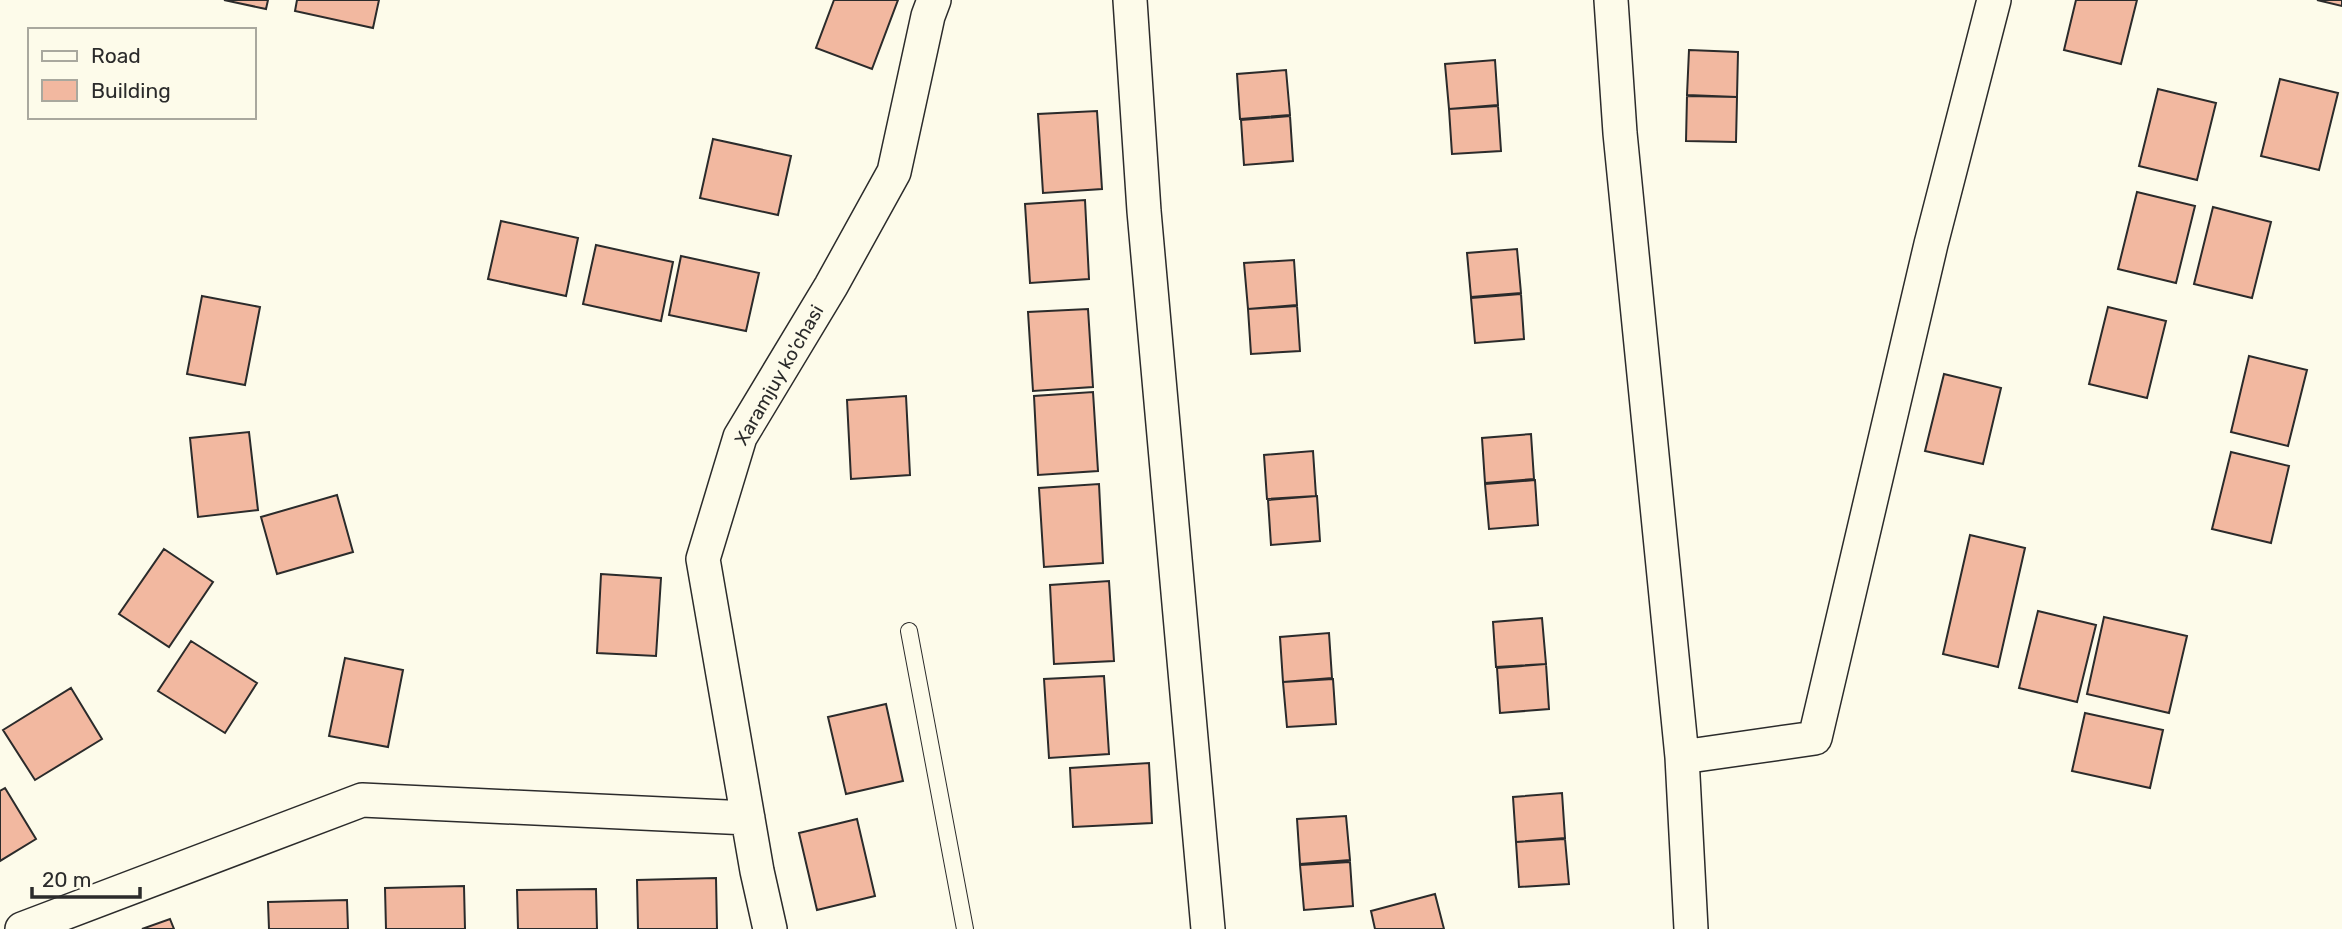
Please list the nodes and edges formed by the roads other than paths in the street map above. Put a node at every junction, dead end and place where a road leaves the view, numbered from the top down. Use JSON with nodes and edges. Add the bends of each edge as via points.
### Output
{"nodes":[{"id":1,"x":934,"y":0,"type":"edge"},
{"id":2,"x":1130,"y":0,"type":"edge"},
{"id":3,"x":1611,"y":0,"type":"edge"},
{"id":4,"x":1994,"y":0,"type":"edge"},
{"id":5,"x":909,"y":631,"type":"dead end"},
{"id":6,"x":1682,"y":757,"type":"junction"},
{"id":7,"x":748,"y":818,"type":"junction"},
{"id":8,"x":22,"y":929,"type":"edge"},
{"id":9,"x":771,"y":929,"type":"edge"},
{"id":10,"x":965,"y":929,"type":"edge"},
{"id":11,"x":1208,"y":929,"type":"edge"},
{"id":12,"x":1691,"y":929,"type":"edge"}],
"edges":[{"from":1,"to":7,"type":"street","name":"Xaramjuy ko'chasi","via":[[894,172],[740,437],[703,559]]},
{"from":2,"to":11,"type":"street","via":[[1144,211]]},
{"from":3,"to":6,"type":"street"},
{"from":4,"to":6,"type":"street","via":[[1931,244],[1815,738]]},
{"from":5,"to":10,"type":"lane"},
{"from":6,"to":12,"type":"street"},
{"from":7,"to":8,"type":"street","via":[[362,800]]},
{"from":7,"to":9,"type":"street","name":"Xaramjuy ko'chasi"}]}
